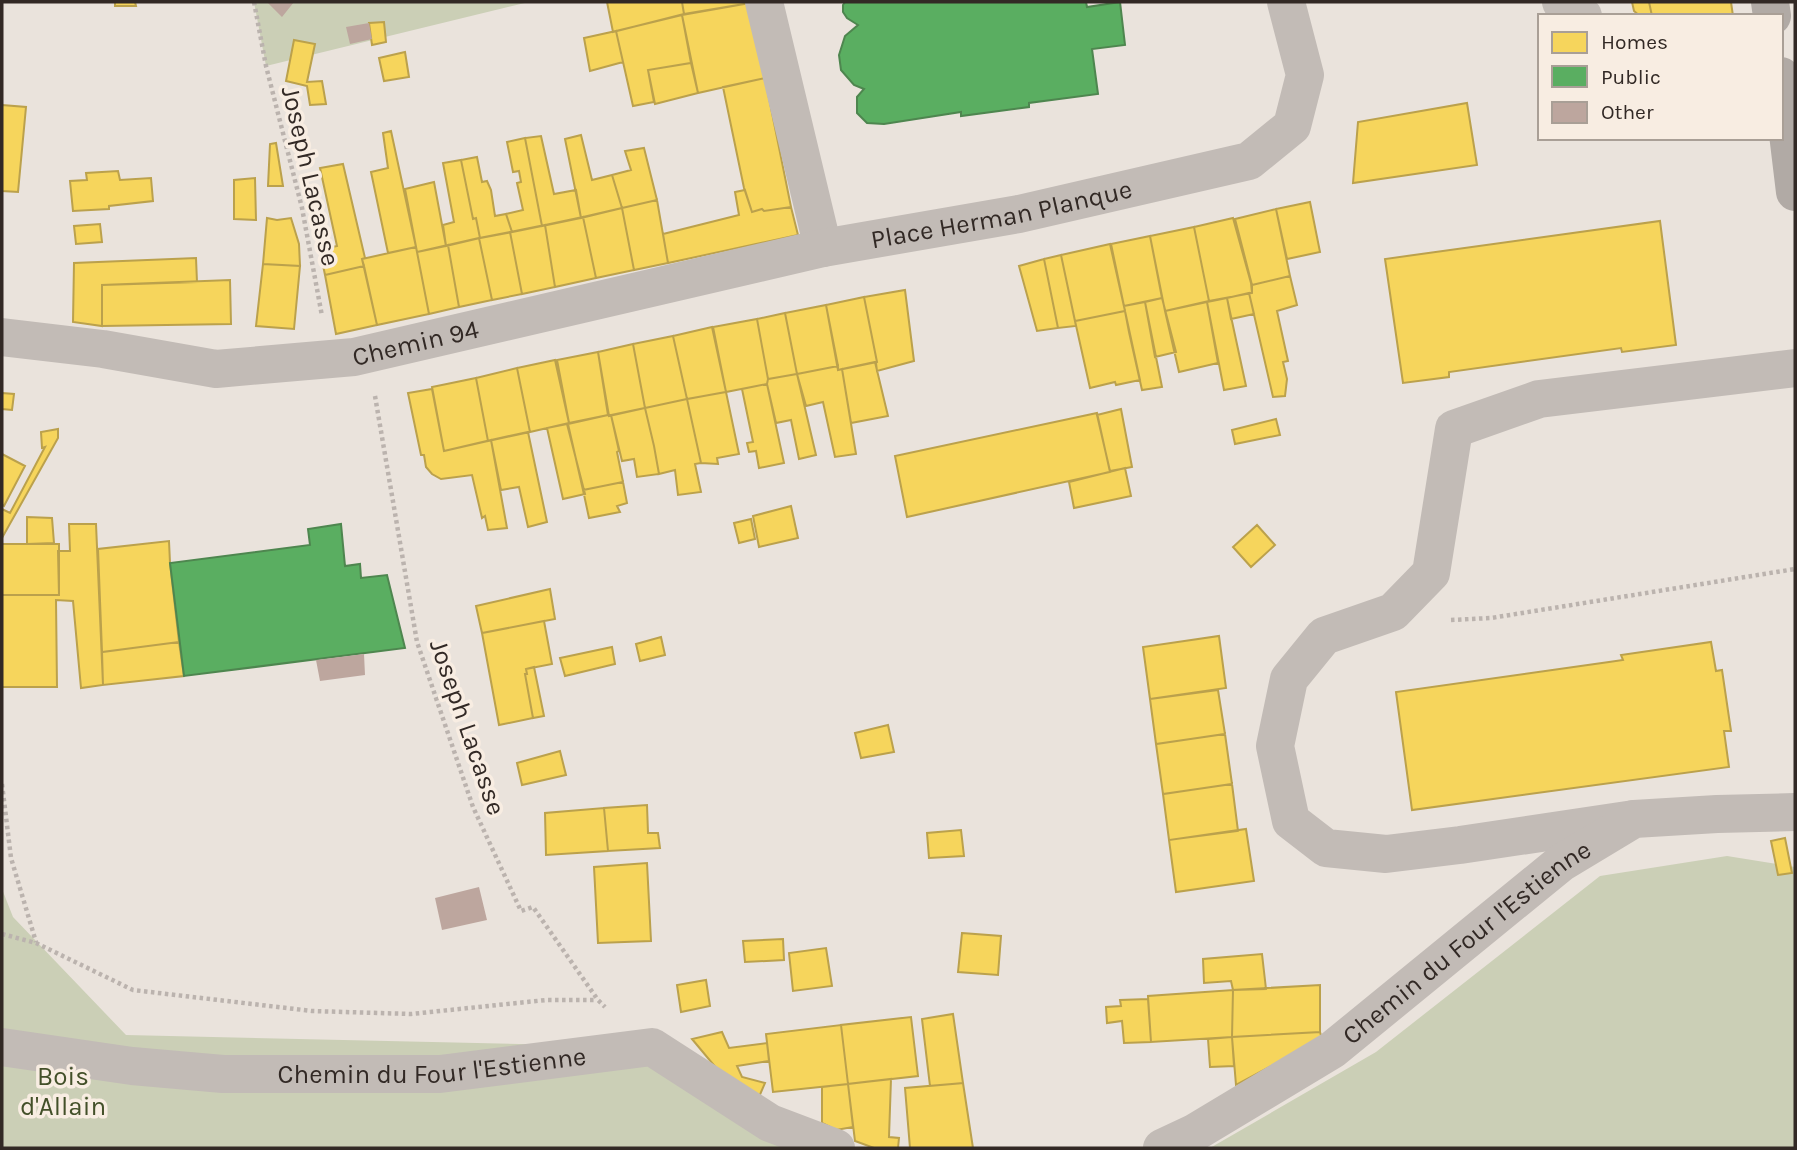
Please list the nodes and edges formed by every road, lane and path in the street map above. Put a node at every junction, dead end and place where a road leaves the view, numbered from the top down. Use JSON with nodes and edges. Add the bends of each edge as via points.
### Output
{"nodes":[{"id":1,"x":254,"y":2,"type":"edge"},
{"id":2,"x":764,"y":2,"type":"edge"},
{"id":3,"x":1286,"y":2,"type":"edge"},
{"id":4,"x":1562,"y":2,"type":"edge"},
{"id":5,"x":1580,"y":14,"type":"edge"},
{"id":6,"x":1783,"y":96,"type":"edge"},
{"id":7,"x":1795,"y":191,"type":"edge"},
{"id":8,"x":823,"y":248,"type":"junction"},
{"id":9,"x":2,"y":337,"type":"edge"},
{"id":10,"x":367,"y":354,"type":"junction"},
{"id":11,"x":330,"y":359,"type":"junction"},
{"id":12,"x":1795,"y":368,"type":"edge"},
{"id":13,"x":1795,"y":569,"type":"edge"},
{"id":14,"x":1450,"y":620,"type":"dead end"},
{"id":15,"x":2,"y":784,"type":"edge"},
{"id":16,"x":1795,"y":812,"type":"edge"},
{"id":17,"x":1634,"y":819,"type":"junction"},
{"id":18,"x":2,"y":934,"type":"edge"},
{"id":19,"x":36,"y":943,"type":"junction"},
{"id":20,"x":598,"y":1000,"type":"junction"},
{"id":21,"x":2,"y":1047,"type":"edge"},
{"id":22,"x":652,"y":1047,"type":"junction"},
{"id":23,"x":836,"y":1148,"type":"edge"},
{"id":24,"x":1162,"y":1148,"type":"edge"}],
"edges":[{"from":1,"to":11,"type":"path","name":"Joseph Lacasse","via":[[302,208]]},
{"from":2,"to":8,"type":"street"},
{"from":3,"to":8,"type":"street","name":"Place Herman Planque","via":[[1305,75],[1292,126],[1250,161],[1019,214]]},
{"from":4,"to":5,"type":"street"},
{"from":6,"to":7,"type":"main road"},
{"from":8,"to":10,"type":"street","name":"Chemin 94"},
{"from":9,"to":11,"type":"street","name":"Chemin 94","via":[[216,369]]},
{"from":10,"to":11,"type":"street","name":"Chemin 94"},
{"from":10,"to":20,"type":"path","name":"Joseph Lacasse","via":[[417,642],[473,807],[521,911],[533,907]]},
{"from":12,"to":17,"type":"street","via":[[1539,399],[1454,429],[1431,573],[1393,612],[1324,636],[1289,679],[1275,746],[1291,821],[1326,848],[1386,854]]},
{"from":13,"to":14,"type":"path","via":[[1491,618]]},
{"from":15,"to":19,"type":"path","via":[[11,858]]},
{"from":16,"to":17,"type":"street","name":"Chemin du Four l'Estienne"},
{"from":17,"to":24,"type":"street","name":"Chemin du Four l'Estienne","via":[[1561,863],[1332,1050]]},
{"from":18,"to":19,"type":"path"},
{"from":19,"to":20,"type":"path","via":[[134,990],[312,1011],[411,1014],[545,1000]]},
{"from":20,"to":22,"type":"path","name":"Joseph Lacasse"},
{"from":21,"to":22,"type":"street","name":"Chemin du Four l'Estienne","via":[[223,1074],[440,1074]]},
{"from":22,"to":23,"type":"street","via":[[771,1123]]}]}
